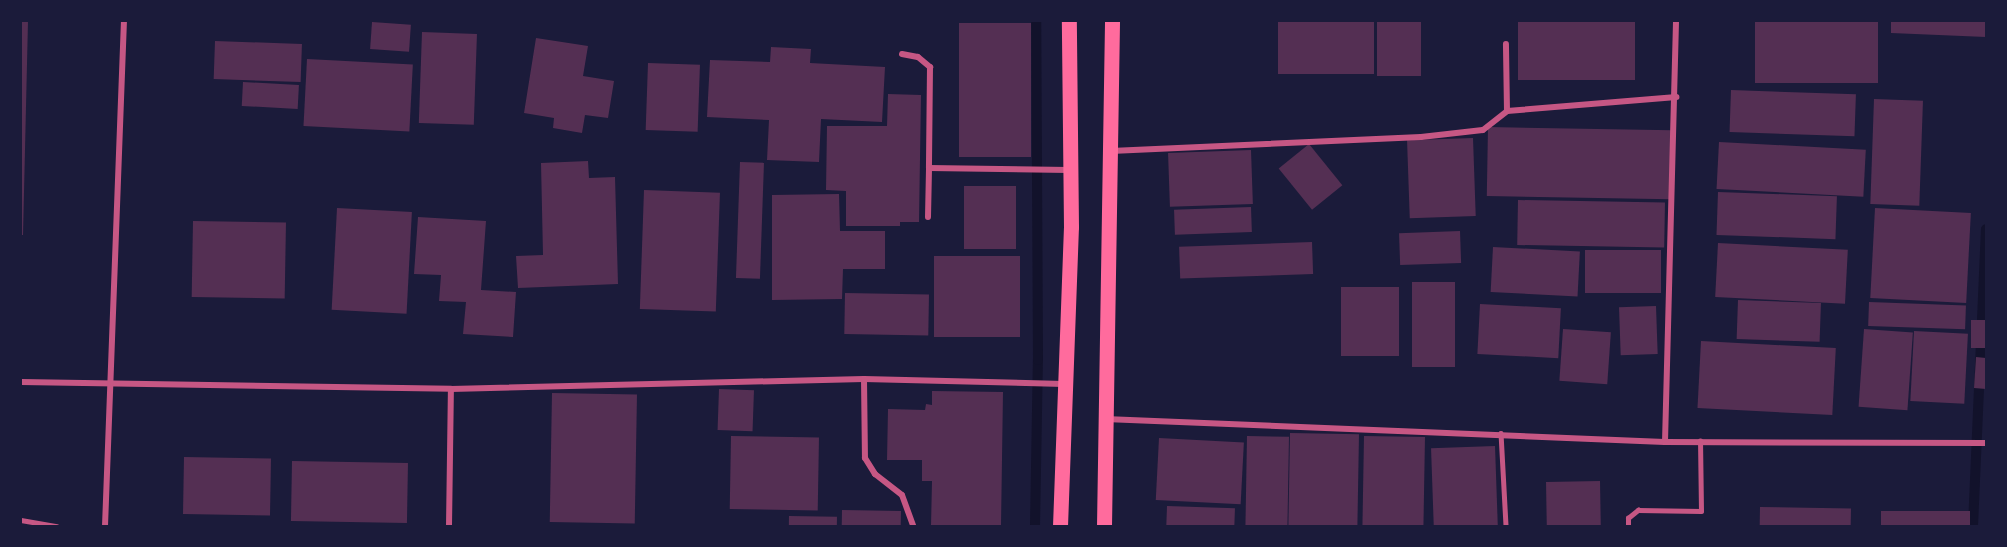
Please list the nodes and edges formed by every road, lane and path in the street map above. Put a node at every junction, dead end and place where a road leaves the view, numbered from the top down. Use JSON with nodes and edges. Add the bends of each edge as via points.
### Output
{"nodes":[{"id":1,"x":124,"y":21,"type":"edge"},
{"id":2,"x":1069,"y":21,"type":"edge"},
{"id":3,"x":1112,"y":21,"type":"edge"},
{"id":4,"x":1676,"y":21,"type":"edge"},
{"id":5,"x":1506,"y":44,"type":"dead end"},
{"id":6,"x":902,"y":54,"type":"dead end"},
{"id":7,"x":1676,"y":97,"type":"junction"},
{"id":8,"x":1507,"y":111,"type":"junction"},
{"id":9,"x":1110,"y":151,"type":"junction"},
{"id":10,"x":928,"y":168,"type":"junction"},
{"id":11,"x":1070,"y":170,"type":"junction"},
{"id":12,"x":927,"y":218,"type":"dead end"},
{"id":13,"x":864,"y":380,"type":"junction"},
{"id":14,"x":21,"y":382,"type":"edge"},
{"id":15,"x":1064,"y":384,"type":"junction"},
{"id":16,"x":112,"y":386,"type":"junction"},
{"id":17,"x":451,"y":389,"type":"junction"},
{"id":18,"x":1105,"y":419,"type":"junction"},
{"id":19,"x":1501,"y":433,"type":"junction"},
{"id":20,"x":1700,"y":441,"type":"junction"},
{"id":21,"x":1665,"y":442,"type":"junction"},
{"id":22,"x":1986,"y":443,"type":"edge"},
{"id":23,"x":21,"y":520,"type":"edge"},
{"id":24,"x":56,"y":526,"type":"edge"},
{"id":25,"x":105,"y":526,"type":"edge"},
{"id":26,"x":449,"y":526,"type":"edge"},
{"id":27,"x":913,"y":526,"type":"edge"},
{"id":28,"x":1060,"y":526,"type":"edge"},
{"id":29,"x":1104,"y":526,"type":"edge"},
{"id":30,"x":1506,"y":526,"type":"edge"},
{"id":31,"x":1628,"y":526,"type":"edge"}],
"edges":[{"from":1,"to":16,"type":"street"},
{"from":2,"to":11,"type":"main road"},
{"from":3,"to":9,"type":"main road"},
{"from":4,"to":7,"type":"street"},
{"from":5,"to":8,"type":"street"},
{"from":6,"to":10,"type":"street","via":[[918,57],[930,67]]},
{"from":7,"to":8,"type":"street"},
{"from":7,"to":21,"type":"street"},
{"from":8,"to":9,"type":"street","via":[[1483,130],[1421,137]]},
{"from":9,"to":18,"type":"main road"},
{"from":10,"to":11,"type":"street"},
{"from":10,"to":12,"type":"street"},
{"from":11,"to":15,"type":"main road"},
{"from":13,"to":15,"type":"street"},
{"from":13,"to":17,"type":"street"},
{"from":13,"to":27,"type":"street","via":[[865,458],[875,474],[902,495]]},
{"from":14,"to":16,"type":"street"},
{"from":15,"to":28,"type":"main road"},
{"from":16,"to":17,"type":"street"},
{"from":16,"to":25,"type":"street"},
{"from":17,"to":26,"type":"street"},
{"from":18,"to":19,"type":"street"},
{"from":18,"to":29,"type":"main road"},
{"from":19,"to":21,"type":"street"},
{"from":19,"to":30,"type":"lane"},
{"from":20,"to":21,"type":"street"},
{"from":20,"to":22,"type":"street"},
{"from":20,"to":31,"type":"lane","via":[[1701,511],[1638,510],[1628,518]]},
{"from":23,"to":24,"type":"lane"}]}
